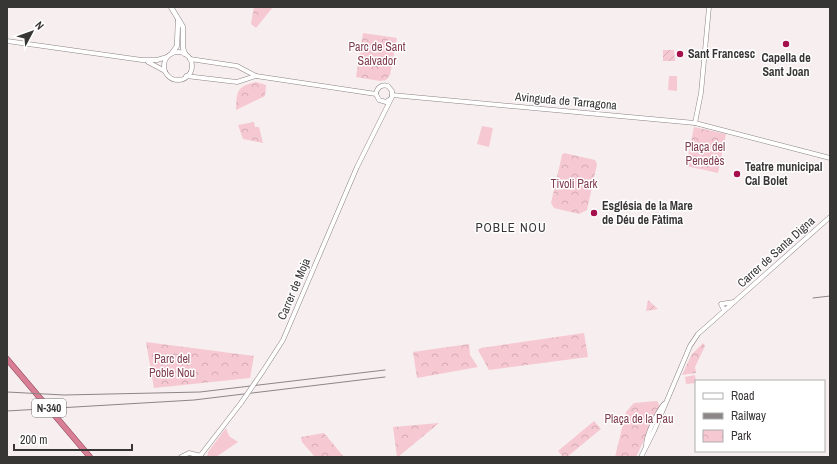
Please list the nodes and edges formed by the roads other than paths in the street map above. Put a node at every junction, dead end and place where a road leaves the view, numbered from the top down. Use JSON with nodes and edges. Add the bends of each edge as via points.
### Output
{"nodes":[{"id":1,"x":171,"y":7,"type":"edge"},
{"id":2,"x":709,"y":7,"type":"edge"},
{"id":3,"x":178,"y":17,"type":"junction"},
{"id":4,"x":7,"y":41,"type":"edge"},
{"id":5,"x":172,"y":53,"type":"junction"},
{"id":6,"x":185,"y":54,"type":"junction"},
{"id":7,"x":167,"y":57,"type":"junction"},
{"id":8,"x":190,"y":59,"type":"junction"},
{"id":9,"x":142,"y":60,"type":"junction"},
{"id":10,"x":242,"y":70,"type":"junction"},
{"id":11,"x":165,"y":71,"type":"junction"},
{"id":12,"x":186,"y":76,"type":"junction"},
{"id":13,"x":256,"y":76,"type":"junction"},
{"id":14,"x":242,"y":79,"type":"junction"},
{"id":15,"x":376,"y":94,"type":"junction"},
{"id":16,"x":391,"y":97,"type":"junction"},
{"id":17,"x":380,"y":101,"type":"junction"},
{"id":18,"x":382,"y":116,"type":"junction"},
{"id":19,"x":695,"y":123,"type":"junction"},
{"id":20,"x":830,"y":158,"type":"edge"},
{"id":21,"x":830,"y":217,"type":"edge"},
{"id":22,"x":735,"y":301,"type":"junction"},
{"id":23,"x":724,"y":310,"type":"junction"},
{"id":24,"x":7,"y":359,"type":"edge"},
{"id":25,"x":664,"y":404,"type":"junction"},
{"id":26,"x":651,"y":439,"type":"junction"},
{"id":27,"x":655,"y":442,"type":"dead end"},
{"id":28,"x":646,"y":445,"type":"junction"},
{"id":29,"x":201,"y":456,"type":"edge"},
{"id":30,"x":90,"y":457,"type":"edge"},
{"id":31,"x":181,"y":457,"type":"edge"},
{"id":32,"x":641,"y":457,"type":"edge"}],
"edges":[{"from":1,"to":3,"type":"main road"},
{"from":2,"to":19,"type":"street"},
{"from":3,"to":5,"type":"main road","via":[[177,46]]},
{"from":3,"to":6,"type":"main road","via":[[184,32]]},
{"from":4,"to":9,"type":"street"},
{"from":5,"to":6,"type":"street"},
{"from":5,"to":7,"type":"street"},
{"from":6,"to":8,"type":"street"},
{"from":7,"to":9,"type":"street"},
{"from":7,"to":11,"type":"street","via":[[164,63]]},
{"from":8,"to":10,"type":"street","via":[[234,65]]},
{"from":8,"to":12,"type":"street","via":[[191,68]]},
{"from":9,"to":11,"type":"street"},
{"from":10,"to":13,"type":"street"},
{"from":10,"to":14,"type":"street"},
{"from":11,"to":12,"type":"street","via":[[175,79]]},
{"from":12,"to":14,"type":"street","via":[[237,82]]},
{"from":13,"to":14,"type":"street"},
{"from":13,"to":15,"type":"street"},
{"from":15,"to":16,"type":"street","via":[[378,88],[385,86],[390,88]]},
{"from":15,"to":17,"type":"street"},
{"from":16,"to":17,"type":"street","via":[[386,102]]},
{"from":16,"to":18,"type":"street","name":"Carrer de Moja"},
{"from":16,"to":19,"type":"street","name":"Avinguda de Tarragona"},
{"from":17,"to":18,"type":"street"},
{"from":18,"to":29,"type":"street","name":"Carrer de Moja","bridge":true,"via":[[357,167],[283,340],[263,372]]},
{"from":19,"to":20,"type":"street","name":"Avinguda de Tarragona"},
{"from":21,"to":22,"type":"street","name":"Carrer de Santa Digna"},
{"from":22,"to":23,"type":"street","name":"Carrer de Santa Digna"},
{"from":22,"to":23,"type":"street","via":[[721,304]]},
{"from":23,"to":25,"type":"street","name":"Carrer de Santa Digna","via":[[698,334],[690,346]]},
{"from":24,"to":30,"type":"highway","number":"N-340"},
{"from":25,"to":26,"type":"street"},
{"from":25,"to":28,"type":"street","via":[[646,440]]},
{"from":26,"to":27,"type":"street"},
{"from":26,"to":28,"type":"street"},
{"from":28,"to":32,"type":"street"},
{"from":29,"to":31,"type":"street","via":[[189,453]]}]}
